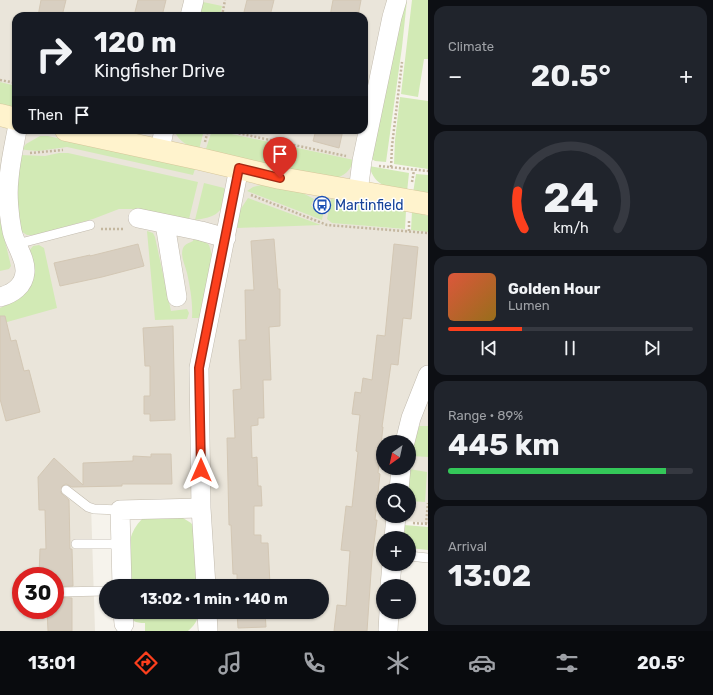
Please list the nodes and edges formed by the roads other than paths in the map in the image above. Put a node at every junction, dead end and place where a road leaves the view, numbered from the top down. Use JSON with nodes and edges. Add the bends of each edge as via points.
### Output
{"nodes":[{"id":1,"x":194,"y":0,"type":"edge"},
{"id":2,"x":397,"y":0,"type":"edge"},
{"id":3,"x":191,"y":12,"type":"edge"},
{"id":4,"x":0,"y":116,"type":"edge"},
{"id":5,"x":12,"y":118,"type":"edge"},
{"id":6,"x":368,"y":132,"type":"edge"},
{"id":7,"x":16,"y":134,"type":"edge"},
{"id":8,"x":368,"y":134,"type":"edge"},
{"id":9,"x":67,"y":140,"type":"edge"},
{"id":10,"x":162,"y":140,"type":"edge"},
{"id":11,"x":237,"y":178,"type":"junction"},
{"id":12,"x":358,"y":192,"type":"junction"},
{"id":13,"x":428,"y":204,"type":"edge"},
{"id":14,"x":138,"y":218,"type":"road end"},
{"id":15,"x":165,"y":224,"type":"junction"},
{"id":16,"x":90,"y":225,"type":"road end"},
{"id":17,"x":226,"y":238,"type":"junction"},
{"id":18,"x":17,"y":244,"type":"junction"},
{"id":19,"x":0,"y":297,"type":"edge"},
{"id":20,"x":177,"y":297,"type":"dead end"},
{"id":21,"x":428,"y":375,"type":"edge"},
{"id":22,"x":407,"y":435,"type":"edge"},
{"id":23,"x":66,"y":490,"type":"dead end"},
{"id":24,"x":201,"y":508,"type":"junction"},
{"id":25,"x":120,"y":510,"type":"junction"},
{"id":26,"x":76,"y":544,"type":"dead end"},
{"id":27,"x":121,"y":544,"type":"junction"},
{"id":28,"x":416,"y":557,"type":"edge"},
{"id":29,"x":428,"y":558,"type":"edge"},
{"id":30,"x":122,"y":579,"type":"edge"},
{"id":31,"x":206,"y":579,"type":"edge"},
{"id":32,"x":99,"y":591,"type":"edge"},
{"id":33,"x":64,"y":592,"type":"edge"},
{"id":34,"x":207,"y":619,"type":"edge"},
{"id":35,"x":389,"y":619,"type":"edge"},
{"id":36,"x":208,"y":631,"type":"edge"},
{"id":37,"x":388,"y":631,"type":"edge"}],
"edges":[{"from":1,"to":3,"type":"street"},
{"from":2,"to":6,"type":"street"},
{"from":4,"to":5,"type":"street"},
{"from":7,"to":18,"type":"street","via":[[9,191],[12,231]]},
{"from":8,"to":12,"type":"street"},
{"from":9,"to":10,"type":"street"},
{"from":10,"to":11,"type":"street"},
{"from":11,"to":12,"type":"street","via":[[287,180]]},
{"from":11,"to":17,"type":"street"},
{"from":12,"to":13,"type":"street"},
{"from":14,"to":15,"type":"street"},
{"from":15,"to":17,"type":"street"},
{"from":15,"to":20,"type":"street"},
{"from":16,"to":18,"type":"lane"},
{"from":17,"to":24,"type":"street","via":[[199,368]]},
{"from":18,"to":19,"type":"street","via":[[25,273],[16,290]]},
{"from":21,"to":22,"type":"street"},
{"from":23,"to":25,"type":"lane","via":[[88,507]]},
{"from":24,"to":25,"type":"street"},
{"from":24,"to":31,"type":"street"},
{"from":25,"to":27,"type":"street"},
{"from":26,"to":27,"type":"lane"},
{"from":27,"to":30,"type":"street"},
{"from":28,"to":29,"type":"lane"},
{"from":32,"to":33,"type":"lane"},
{"from":34,"to":36,"type":"street"},
{"from":35,"to":37,"type":"street"}]}
